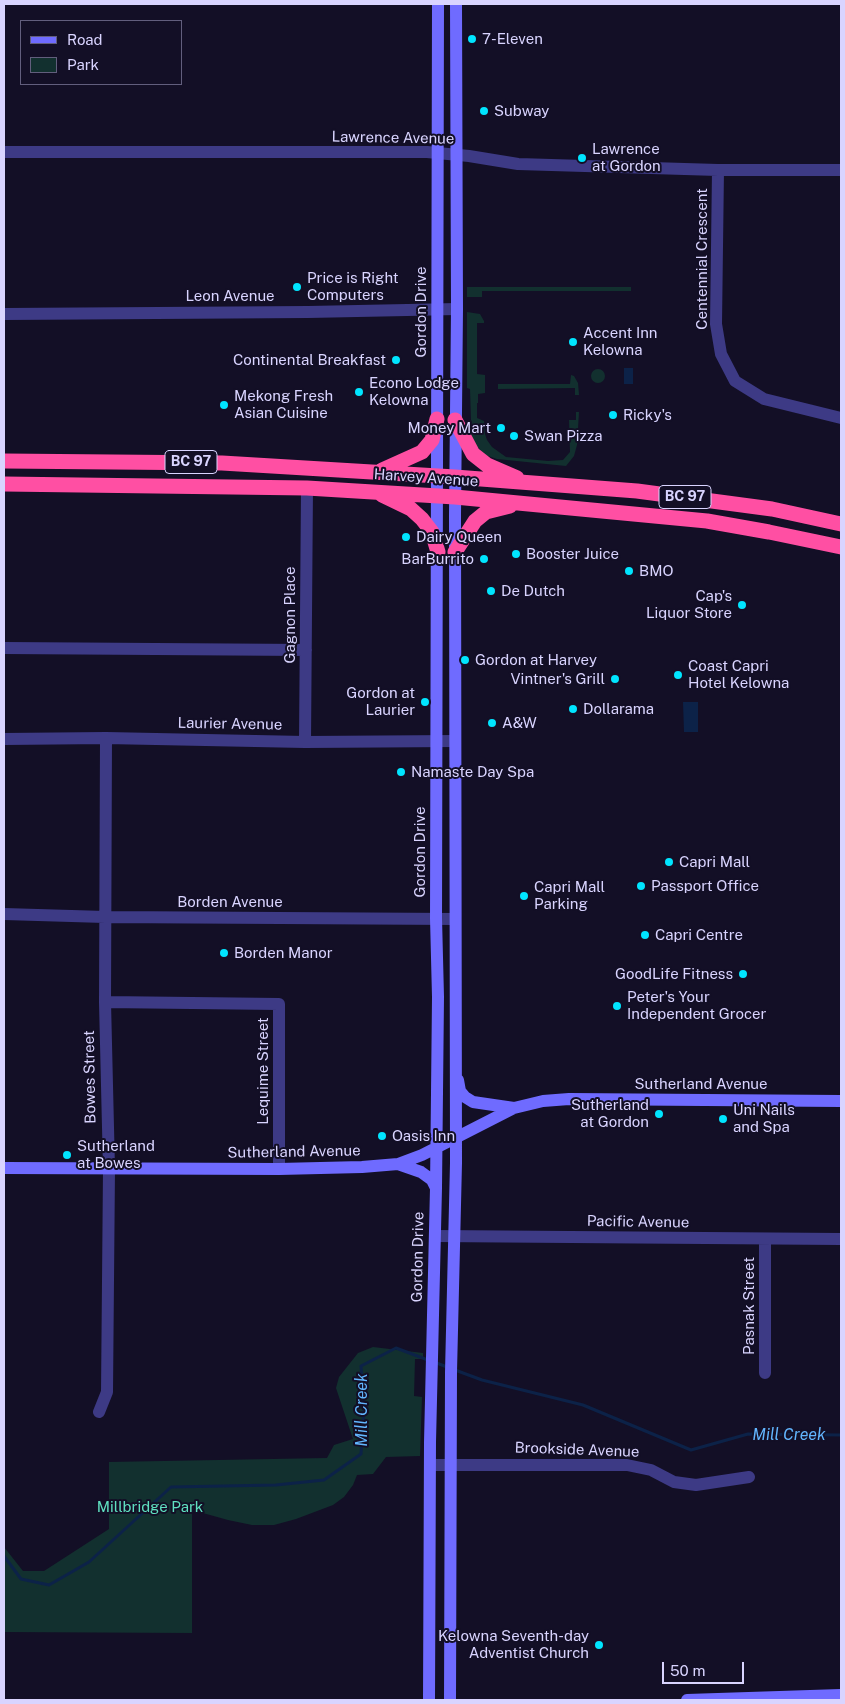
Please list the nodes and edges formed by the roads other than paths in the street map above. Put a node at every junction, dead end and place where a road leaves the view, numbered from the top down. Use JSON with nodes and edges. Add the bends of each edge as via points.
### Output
{"nodes":[{"id":1,"x":438,"y":4,"type":"edge"},
{"id":2,"x":456,"y":4,"type":"edge"},
{"id":3,"x":4,"y":152,"type":"edge"},
{"id":4,"x":438,"y":153,"type":"junction"},
{"id":5,"x":456,"y":155,"type":"junction"},
{"id":6,"x":718,"y":170,"type":"junction"},
{"id":7,"x":841,"y":170,"type":"edge"},
{"id":8,"x":457,"y":309,"type":"junction"},
{"id":9,"x":438,"y":310,"type":"junction"},
{"id":10,"x":4,"y":314,"type":"edge"},
{"id":11,"x":438,"y":418,"type":"junction"},
{"id":12,"x":841,"y":418,"type":"edge"},
{"id":13,"x":455,"y":420,"type":"junction"},
{"id":14,"x":4,"y":461,"type":"edge"},
{"id":15,"x":378,"y":471,"type":"junction"},
{"id":16,"x":438,"y":476,"type":"junction"},
{"id":17,"x":455,"y":477,"type":"junction"},
{"id":18,"x":528,"y":482,"type":"junction"},
{"id":19,"x":4,"y":484,"type":"edge"},
{"id":20,"x":307,"y":488,"type":"junction"},
{"id":21,"x":376,"y":492,"type":"junction"},
{"id":22,"x":438,"y":496,"type":"junction"},
{"id":23,"x":455,"y":497,"type":"junction"},
{"id":24,"x":524,"y":503,"type":"junction"},
{"id":25,"x":841,"y":524,"type":"edge"},
{"id":26,"x":826,"y":544,"type":"junction"},
{"id":27,"x":841,"y":547,"type":"edge"},
{"id":28,"x":438,"y":552,"type":"junction"},
{"id":29,"x":455,"y":552,"type":"junction"},
{"id":30,"x":841,"y":559,"type":"edge"},
{"id":31,"x":4,"y":648,"type":"edge"},
{"id":32,"x":306,"y":650,"type":"junction"},
{"id":33,"x":106,"y":738,"type":"junction"},
{"id":34,"x":4,"y":739,"type":"edge"},
{"id":35,"x":437,"y":740,"type":"junction"},
{"id":36,"x":455,"y":741,"type":"junction"},
{"id":37,"x":305,"y":742,"type":"junction"},
{"id":38,"x":4,"y":914,"type":"edge"},
{"id":39,"x":105,"y":917,"type":"junction"},
{"id":40,"x":436,"y":918,"type":"junction"},
{"id":41,"x":456,"y":919,"type":"junction"},
{"id":42,"x":105,"y":1002,"type":"junction"},
{"id":43,"x":456,"y":1072,"type":"junction"},
{"id":44,"x":841,"y":1101,"type":"edge"},
{"id":45,"x":514,"y":1108,"type":"junction"},
{"id":46,"x":456,"y":1137,"type":"junction"},
{"id":47,"x":436,"y":1148,"type":"junction"},
{"id":48,"x":398,"y":1164,"type":"junction"},
{"id":49,"x":4,"y":1168,"type":"edge"},
{"id":50,"x":109,"y":1169,"type":"junction"},
{"id":51,"x":279,"y":1169,"type":"junction"},
{"id":52,"x":436,"y":1188,"type":"junction"},
{"id":53,"x":435,"y":1236,"type":"junction"},
{"id":54,"x":455,"y":1236,"type":"junction"},
{"id":55,"x":766,"y":1239,"type":"junction"},
{"id":56,"x":841,"y":1239,"type":"edge"},
{"id":57,"x":766,"y":1373,"type":"dead end"},
{"id":58,"x":99,"y":1412,"type":"dead end"},
{"id":59,"x":430,"y":1464,"type":"junction"},
{"id":60,"x":450,"y":1464,"type":"junction"},
{"id":61,"x":749,"y":1477,"type":"dead end"},
{"id":62,"x":841,"y":1695,"type":"edge"},
{"id":63,"x":772,"y":1699,"type":"edge"},
{"id":64,"x":429,"y":1700,"type":"edge"},
{"id":65,"x":450,"y":1700,"type":"edge"},
{"id":66,"x":687,"y":1700,"type":"edge"}],
"edges":[{"from":1,"to":4,"type":"main road","name":"Gordon Drive"},
{"from":2,"to":5,"type":"main road"},
{"from":3,"to":4,"type":"street","name":"Lawrence Avenue"},
{"from":4,"to":5,"type":"street","name":"Lawrence Avenue"},
{"from":4,"to":9,"type":"main road","name":"Gordon Drive"},
{"from":5,"to":6,"type":"street","name":"Lawrence Avenue","via":[[518,164]]},
{"from":5,"to":8,"type":"main road"},
{"from":6,"to":7,"type":"street","name":"Lawrence Avenue"},
{"from":6,"to":12,"type":"street","name":"Centennial Crescent","via":[[716,324],[722,354],[735,382],[764,399]]},
{"from":8,"to":9,"type":"street","name":"Leon Avenue"},
{"from":8,"to":13,"type":"main road"},
{"from":9,"to":10,"type":"street","name":"Leon Avenue"},
{"from":9,"to":11,"type":"main road","name":"Gordon Drive"},
{"from":11,"to":15,"type":"highway","via":[[432,440],[422,452]]},
{"from":11,"to":16,"type":"main road","name":"Gordon Drive"},
{"from":13,"to":17,"type":"main road"},
{"from":13,"to":18,"type":"highway","via":[[473,454],[487,465]]},
{"from":14,"to":15,"type":"highway","name":"Harvey Avenue","number":"BC 97","via":[[177,462]]},
{"from":15,"to":16,"type":"highway","name":"Harvey Avenue","number":"BC 97"},
{"from":16,"to":17,"type":"highway","name":"Harvey Avenue","number":"BC 97"},
{"from":16,"to":22,"type":"main road","name":"Gordon Drive"},
{"from":17,"to":18,"type":"highway","name":"Harvey Avenue","number":"BC 97"},
{"from":17,"to":23,"type":"main road"},
{"from":18,"to":25,"type":"highway","name":"Harvey Avenue","number":"BC 97","via":[[712,500]]},
{"from":19,"to":20,"type":"highway","name":"Harvey Avenue","number":"BC 97"},
{"from":20,"to":21,"type":"highway","name":"Harvey Avenue","number":"BC 97"},
{"from":20,"to":32,"type":"street","name":"Gagnon Place"},
{"from":21,"to":22,"type":"highway","name":"Harvey Avenue","number":"BC 97"},
{"from":21,"to":28,"type":"highway","via":[[422,519],[432,532]]},
{"from":22,"to":23,"type":"highway","name":"Harvey Avenue","number":"BC 97"},
{"from":22,"to":28,"type":"main road","name":"Gordon Drive"},
{"from":23,"to":24,"type":"highway","name":"Harvey Avenue","number":"BC 97"},
{"from":23,"to":29,"type":"main road"},
{"from":24,"to":26,"type":"highway","name":"Harvey Avenue","number":"BC 97","via":[[708,521]]},
{"from":24,"to":29,"type":"highway","via":[[486,512],[475,521]]},
{"from":26,"to":27,"type":"highway","name":"Harvey Avenue","number":"BC 97"},
{"from":26,"to":30,"type":"highway"},
{"from":28,"to":35,"type":"main road","name":"Gordon Drive"},
{"from":29,"to":36,"type":"main road"},
{"from":31,"to":32,"type":"street"},
{"from":32,"to":37,"type":"street","name":"Gagnon Place"},
{"from":33,"to":34,"type":"street","name":"Laurier Avenue"},
{"from":33,"to":37,"type":"street","name":"Laurier Avenue"},
{"from":33,"to":39,"type":"street","name":"Bowes Street"},
{"from":35,"to":36,"type":"street","name":"Laurier Avenue"},
{"from":35,"to":37,"type":"street","name":"Laurier Avenue"},
{"from":35,"to":40,"type":"main road","name":"Gordon Drive"},
{"from":36,"to":41,"type":"main road"},
{"from":38,"to":39,"type":"street","name":"Borden Avenue"},
{"from":39,"to":40,"type":"street","name":"Borden Avenue"},
{"from":39,"to":42,"type":"street","name":"Bowes Street"},
{"from":40,"to":41,"type":"street","name":"Borden Avenue"},
{"from":40,"to":47,"type":"main road","name":"Gordon Drive"},
{"from":41,"to":43,"type":"main road"},
{"from":42,"to":50,"type":"street","name":"Bowes Street"},
{"from":42,"to":51,"type":"street","name":"Lequime Street","via":[[279,1004]]},
{"from":43,"to":45,"type":"main road","via":[[460,1091],[473,1102]]},
{"from":43,"to":46,"type":"main road"},
{"from":44,"to":45,"type":"main road","name":"Sutherland Avenue","via":[[553,1100]]},
{"from":45,"to":46,"type":"main road","name":"Sutherland Avenue"},
{"from":46,"to":47,"type":"main road","name":"Sutherland Avenue"},
{"from":46,"to":54,"type":"main road"},
{"from":47,"to":48,"type":"main road","name":"Sutherland Avenue"},
{"from":47,"to":52,"type":"main road","name":"Gordon Drive"},
{"from":48,"to":51,"type":"main road","name":"Sutherland Avenue"},
{"from":48,"to":52,"type":"main road","via":[[422,1172]]},
{"from":49,"to":50,"type":"main road","name":"Sutherland Avenue"},
{"from":50,"to":51,"type":"main road","name":"Sutherland Avenue"},
{"from":50,"to":58,"type":"street","name":"Bowes Street","via":[[107,1392]]},
{"from":52,"to":53,"type":"main road","name":"Gordon Drive"},
{"from":53,"to":54,"type":"street","name":"Pacific Avenue"},
{"from":53,"to":59,"type":"main road","name":"Gordon Drive"},
{"from":54,"to":55,"type":"street","name":"Pacific Avenue"},
{"from":54,"to":60,"type":"main road"},
{"from":55,"to":56,"type":"street","name":"Pacific Avenue"},
{"from":55,"to":57,"type":"street","name":"Pasnak Street"},
{"from":59,"to":60,"type":"street","name":"Brookside Avenue"},
{"from":59,"to":64,"type":"main road","name":"Gordon Drive"},
{"from":60,"to":61,"type":"street","name":"Brookside Avenue","via":[[627,1465],[652,1470],[674,1482],[696,1485]]},
{"from":60,"to":65,"type":"main road"},
{"from":62,"to":63,"type":"main road"},
{"from":63,"to":66,"type":"main road"}]}
